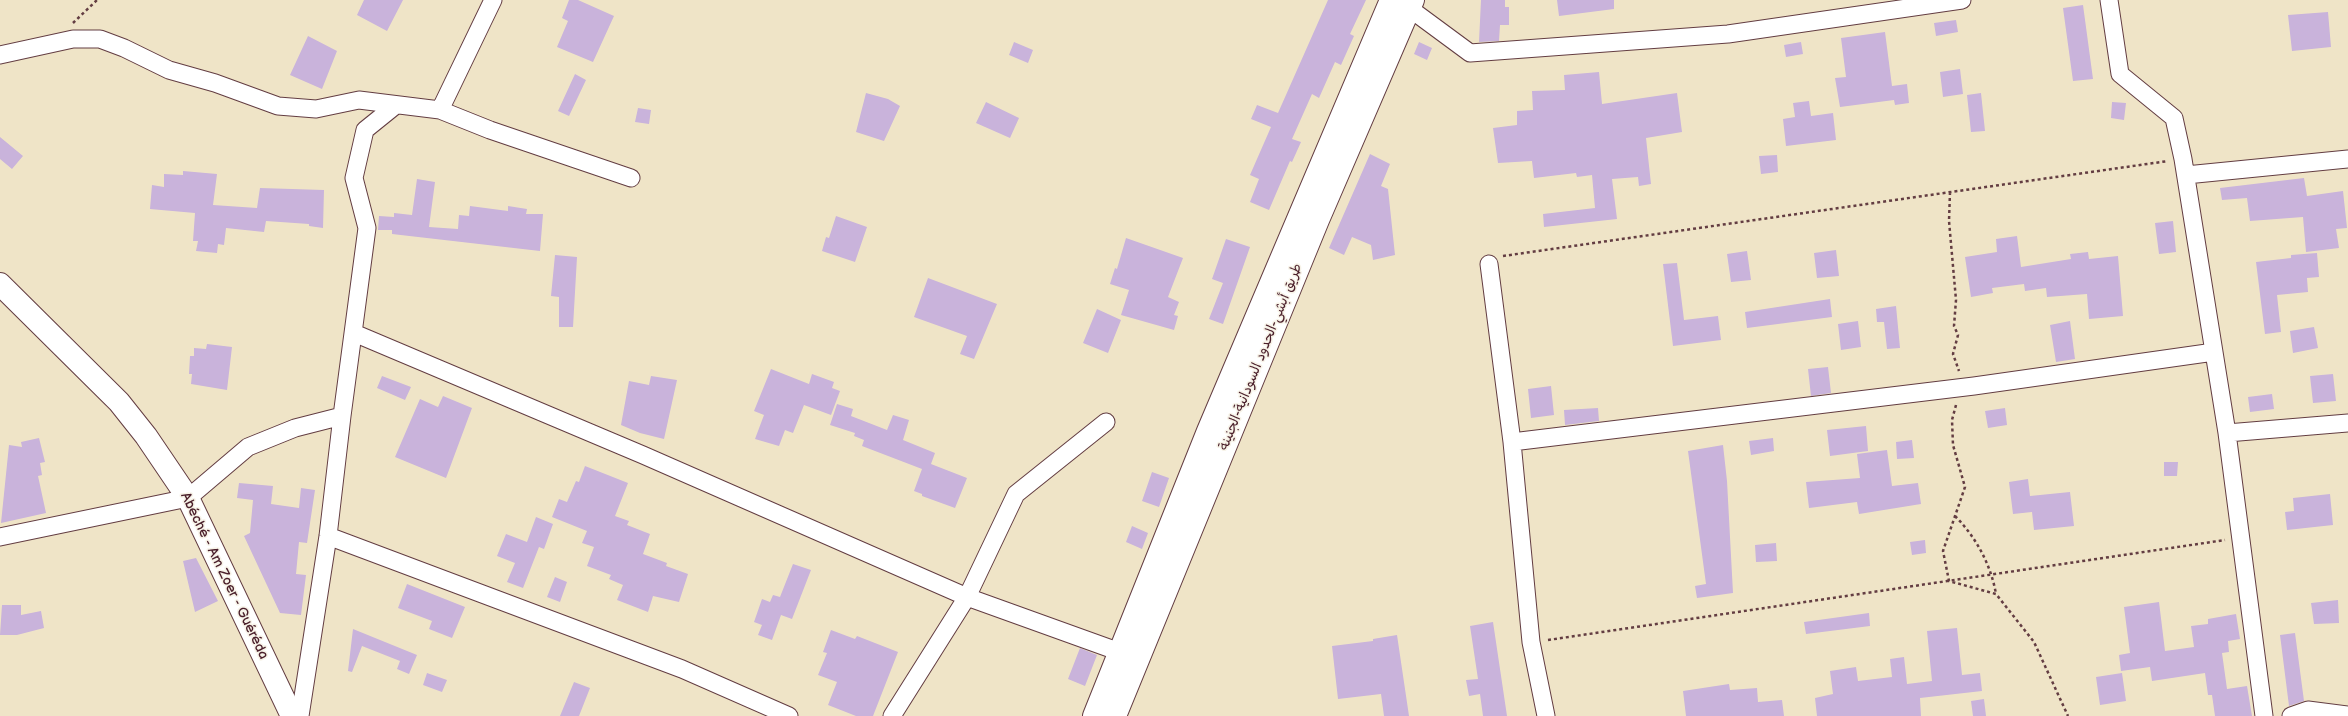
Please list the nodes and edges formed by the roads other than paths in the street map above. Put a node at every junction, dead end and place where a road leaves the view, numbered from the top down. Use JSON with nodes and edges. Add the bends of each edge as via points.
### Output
{"nodes":[{"id":1,"x":493,"y":0,"type":"edge"},
{"id":2,"x":1962,"y":0,"type":"edge"},
{"id":3,"x":2109,"y":0,"type":"edge"},
{"id":4,"x":1398,"y":2,"type":"edge"},
{"id":5,"x":1900,"y":5,"type":"edge"},
{"id":6,"x":0,"y":55,"type":"edge"},
{"id":7,"x":396,"y":105,"type":"junction"},
{"id":8,"x":440,"y":110,"type":"junction"},
{"id":9,"x":2348,"y":159,"type":"edge"},
{"id":10,"x":2184,"y":167,"type":"junction"},
{"id":11,"x":631,"y":178,"type":"dead end"},
{"id":12,"x":1495,"y":260,"type":"road end"},
{"id":13,"x":0,"y":284,"type":"edge"},
{"id":14,"x":354,"y":332,"type":"junction"},
{"id":15,"x":2214,"y":352,"type":"junction"},
{"id":16,"x":342,"y":416,"type":"junction"},
{"id":17,"x":1106,"y":422,"type":"dead end"},
{"id":18,"x":2348,"y":423,"type":"edge"},
{"id":19,"x":2227,"y":433,"type":"junction"},
{"id":20,"x":1512,"y":442,"type":"junction"},
{"id":21,"x":188,"y":498,"type":"junction"},
{"id":22,"x":328,"y":536,"type":"junction"},
{"id":23,"x":0,"y":537,"type":"edge"},
{"id":24,"x":967,"y":597,"type":"junction"},
{"id":25,"x":1128,"y":656,"type":"junction"},
{"id":26,"x":2348,"y":715,"type":"edge"},
{"id":27,"x":292,"y":716,"type":"edge"},
{"id":28,"x":300,"y":716,"type":"edge"},
{"id":29,"x":788,"y":716,"type":"edge"},
{"id":30,"x":892,"y":716,"type":"edge"},
{"id":31,"x":1094,"y":716,"type":"edge"},
{"id":32,"x":1115,"y":716,"type":"edge"},
{"id":33,"x":1546,"y":716,"type":"edge"},
{"id":34,"x":2264,"y":716,"type":"edge"},
{"id":35,"x":2291,"y":716,"type":"edge"}],
"edges":[{"from":1,"to":8,"type":"street"},
{"from":2,"to":5,"type":"street"},
{"from":3,"to":10,"type":"street","via":[[2120,74],[2174,118]]},
{"from":4,"to":5,"type":"street","via":[[1470,53],[1728,34]]},
{"from":4,"to":25,"type":"main road","name":"طريق أبشي-الحدود السودانية-الجنينة","via":[[1315,226]]},
{"from":6,"to":7,"type":"street","via":[[73,40],[100,39],[169,70],[215,83],[278,106],[316,109],[359,100]]},
{"from":7,"to":8,"type":"street"},
{"from":7,"to":14,"type":"street","via":[[365,130],[354,178],[367,228]]},
{"from":8,"to":11,"type":"street","via":[[490,130]]},
{"from":9,"to":10,"type":"street"},
{"from":10,"to":15,"type":"street"},
{"from":12,"to":20,"type":"street"},
{"from":13,"to":21,"type":"main road","name":"Abéché - Am Zoer - Guéréda","via":[[119,402],[146,436]]},
{"from":14,"to":16,"type":"street"},
{"from":14,"to":24,"type":"street"},
{"from":15,"to":19,"type":"street"},
{"from":15,"to":20,"type":"street","via":[[1974,386]]},
{"from":16,"to":21,"type":"street","via":[[295,428],[248,447]]},
{"from":16,"to":22,"type":"street"},
{"from":17,"to":24,"type":"street","via":[[1016,494]]},
{"from":18,"to":19,"type":"street"},
{"from":19,"to":34,"type":"street"},
{"from":20,"to":33,"type":"street","via":[[1531,642]]},
{"from":21,"to":23,"type":"street"},
{"from":21,"to":27,"type":"main road","name":"Abéché - Am Zoer - Guéréda"},
{"from":22,"to":28,"type":"street"},
{"from":22,"to":29,"type":"street","via":[[682,669]]},
{"from":24,"to":25,"type":"street"},
{"from":24,"to":30,"type":"street"},
{"from":25,"to":31,"type":"main road"},
{"from":25,"to":32,"type":"main road","name":"طريق أبشي-الحدود السودانية-الجنينة"},
{"from":26,"to":35,"type":"street","via":[[2308,710]]}]}
